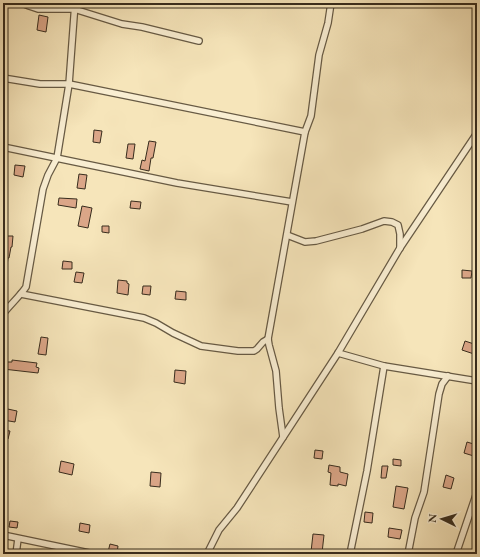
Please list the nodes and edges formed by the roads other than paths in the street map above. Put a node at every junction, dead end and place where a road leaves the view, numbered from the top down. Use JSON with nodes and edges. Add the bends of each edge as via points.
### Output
{"nodes":[{"id":1,"x":22,"y":3,"type":"edge"},
{"id":2,"x":331,"y":3,"type":"edge"},
{"id":3,"x":75,"y":6,"type":"edge"},
{"id":4,"x":199,"y":41,"type":"dead end"},
{"id":5,"x":3,"y":78,"type":"edge"},
{"id":6,"x":68,"y":84,"type":"junction"},
{"id":7,"x":305,"y":132,"type":"junction"},
{"id":8,"x":477,"y":133,"type":"edge"},
{"id":9,"x":3,"y":147,"type":"edge"},
{"id":10,"x":57,"y":158,"type":"junction"},
{"id":11,"x":292,"y":202,"type":"junction"},
{"id":12,"x":287,"y":235,"type":"junction"},
{"id":13,"x":400,"y":248,"type":"junction"},
{"id":14,"x":21,"y":294,"type":"junction"},
{"id":15,"x":3,"y":314,"type":"edge"},
{"id":16,"x":268,"y":339,"type":"junction"},
{"id":17,"x":338,"y":353,"type":"junction"},
{"id":18,"x":384,"y":366,"type":"junction"},
{"id":19,"x":448,"y":376,"type":"junction"},
{"id":20,"x":477,"y":381,"type":"edge"},
{"id":21,"x":283,"y":437,"type":"junction"},
{"id":22,"x":477,"y":492,"type":"edge"},
{"id":23,"x":3,"y":535,"type":"edge"},
{"id":24,"x":18,"y":538,"type":"junction"},
{"id":25,"x":16,"y":554,"type":"edge"},
{"id":26,"x":94,"y":554,"type":"edge"},
{"id":27,"x":207,"y":554,"type":"edge"},
{"id":28,"x":350,"y":554,"type":"edge"},
{"id":29,"x":408,"y":554,"type":"edge"},
{"id":30,"x":456,"y":554,"type":"edge"}],
"edges":[{"from":1,"to":3,"type":"street","via":[[38,8]]},
{"from":2,"to":7,"type":"street","via":[[319,54],[311,116]]},
{"from":3,"to":4,"type":"street","via":[[122,24]]},
{"from":3,"to":6,"type":"street"},
{"from":5,"to":6,"type":"street","via":[[40,84]]},
{"from":6,"to":7,"type":"street"},
{"from":6,"to":10,"type":"street"},
{"from":7,"to":11,"type":"street"},
{"from":8,"to":13,"type":"street"},
{"from":9,"to":10,"type":"street"},
{"from":10,"to":11,"type":"street","via":[[177,183]]},
{"from":10,"to":14,"type":"street","via":[[43,189],[26,287]]},
{"from":11,"to":12,"type":"street"},
{"from":12,"to":13,"type":"street","via":[[305,242],[316,242],[384,221],[398,225]]},
{"from":12,"to":16,"type":"street"},
{"from":13,"to":17,"type":"street"},
{"from":14,"to":15,"type":"street"},
{"from":14,"to":16,"type":"street","via":[[144,318],[201,346],[254,351]]},
{"from":16,"to":21,"type":"street","via":[[276,371]]},
{"from":17,"to":18,"type":"street"},
{"from":17,"to":21,"type":"street"},
{"from":18,"to":19,"type":"street"},
{"from":18,"to":28,"type":"street","via":[[367,472]]},
{"from":19,"to":20,"type":"street"},
{"from":19,"to":29,"type":"street","via":[[439,394],[424,492],[415,518]]},
{"from":21,"to":27,"type":"street","via":[[237,508],[219,530]]},
{"from":22,"to":30,"type":"street"},
{"from":23,"to":24,"type":"street"},
{"from":24,"to":25,"type":"street"},
{"from":24,"to":26,"type":"street"}]}
